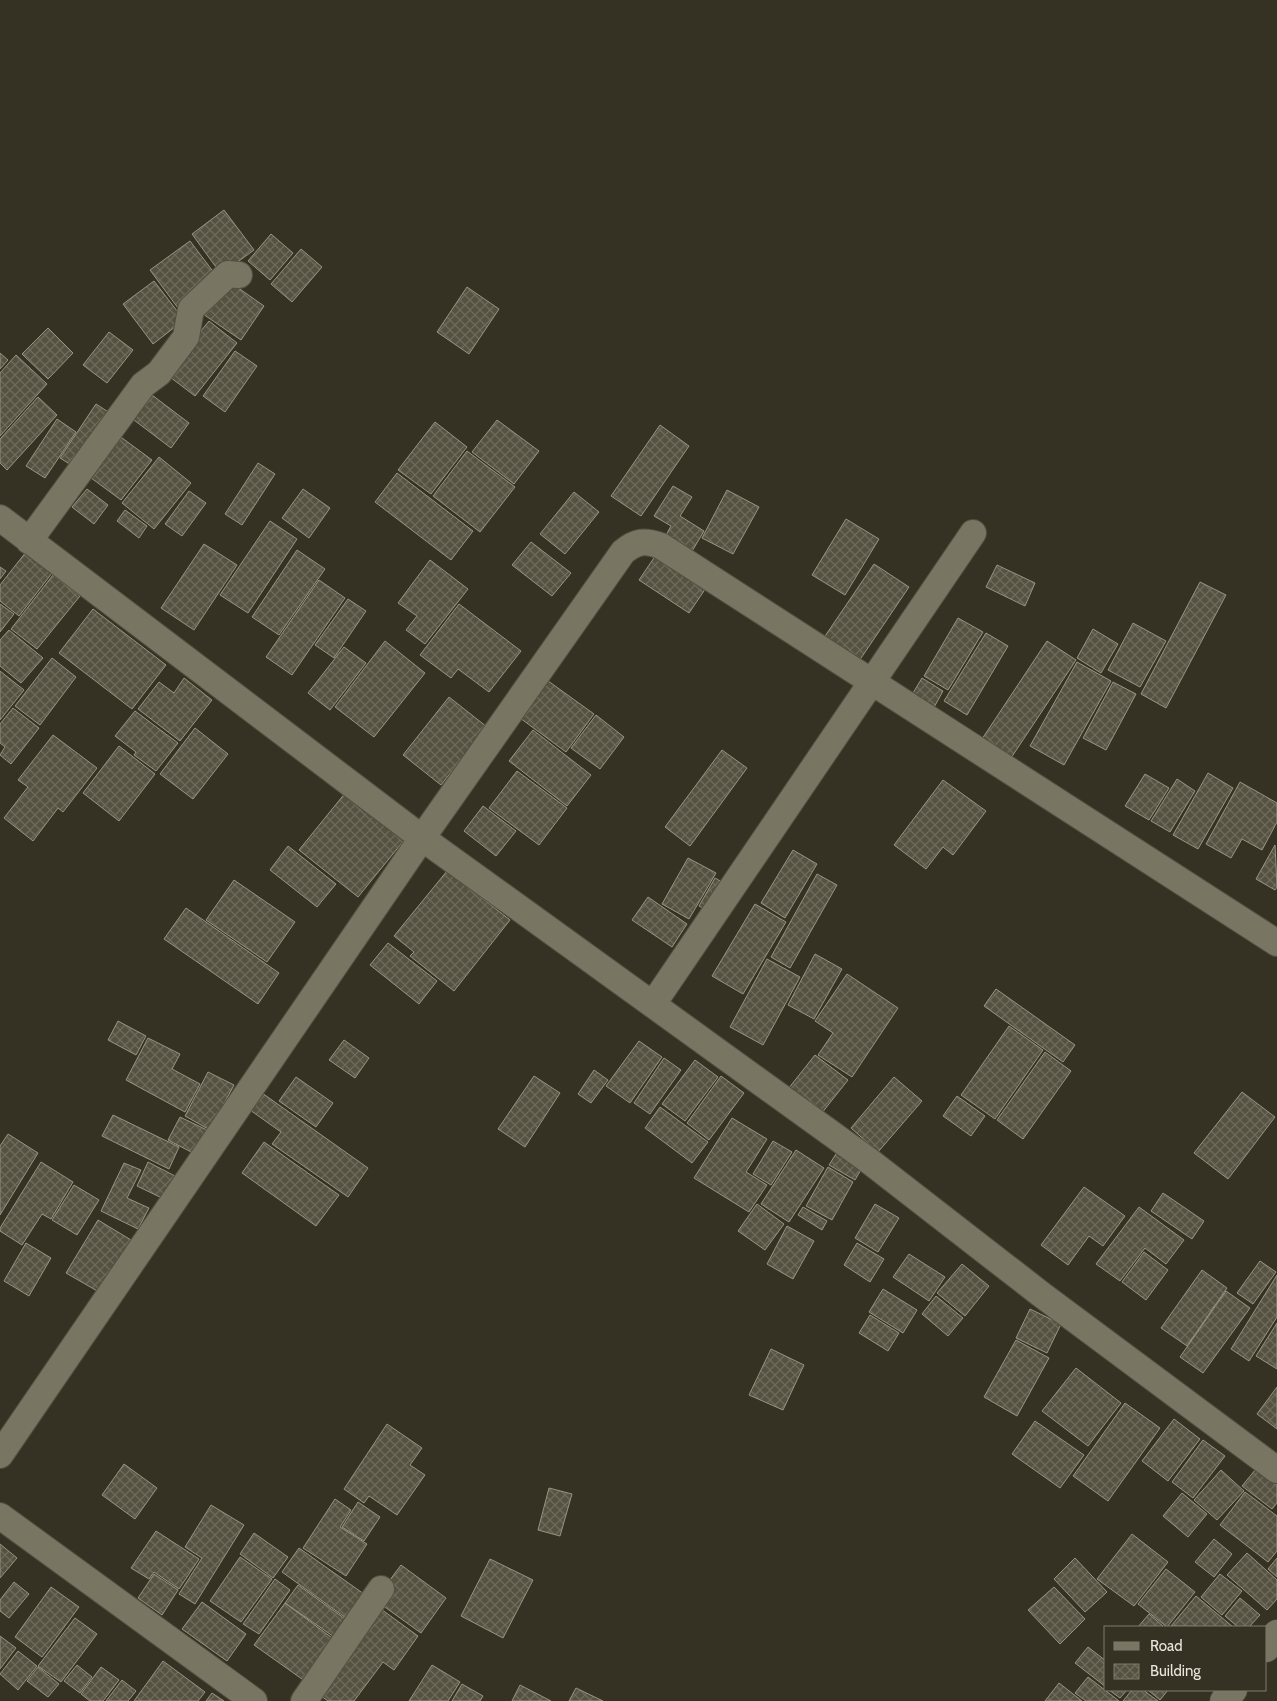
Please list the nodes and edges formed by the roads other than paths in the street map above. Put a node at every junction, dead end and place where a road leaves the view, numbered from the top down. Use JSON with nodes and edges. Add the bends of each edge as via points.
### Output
{"nodes":[{"id":1,"x":239,"y":275,"type":"dead end"},
{"id":2,"x":0,"y":518,"type":"edge"},
{"id":3,"x":973,"y":533,"type":"dead end"},
{"id":4,"x":29,"y":541,"type":"junction"},
{"id":5,"x":873,"y":682,"type":"junction"},
{"id":6,"x":422,"y":838,"type":"junction"},
{"id":7,"x":1277,"y":943,"type":"edge"},
{"id":8,"x":653,"y":1004,"type":"junction"},
{"id":9,"x":0,"y":1455,"type":"edge"},
{"id":10,"x":1277,"y":1470,"type":"edge"},
{"id":11,"x":0,"y":1516,"type":"edge"},
{"id":12,"x":380,"y":1589,"type":"dead end"},
{"id":13,"x":1277,"y":1634,"type":"edge"},
{"id":14,"x":1267,"y":1647,"type":"edge"},
{"id":15,"x":1232,"y":1691,"type":"edge"},
{"id":16,"x":254,"y":1701,"type":"edge"},
{"id":17,"x":304,"y":1701,"type":"edge"},
{"id":18,"x":1224,"y":1701,"type":"edge"}],
"edges":[{"from":1,"to":4,"type":"street","via":[[228,274],[191,309],[186,337],[159,373],[143,385]]},
{"from":2,"to":4,"type":"street"},
{"from":3,"to":5,"type":"street"},
{"from":4,"to":6,"type":"street"},
{"from":5,"to":6,"type":"street","via":[[661,546],[651,542],[632,544],[623,552]]},
{"from":5,"to":7,"type":"street"},
{"from":5,"to":8,"type":"street"},
{"from":6,"to":8,"type":"street"},
{"from":6,"to":9,"type":"street"},
{"from":8,"to":10,"type":"street","via":[[868,1160]]},
{"from":11,"to":16,"type":"street"},
{"from":12,"to":17,"type":"street"},
{"from":13,"to":14,"type":"street"},
{"from":15,"to":18,"type":"street"}]}
